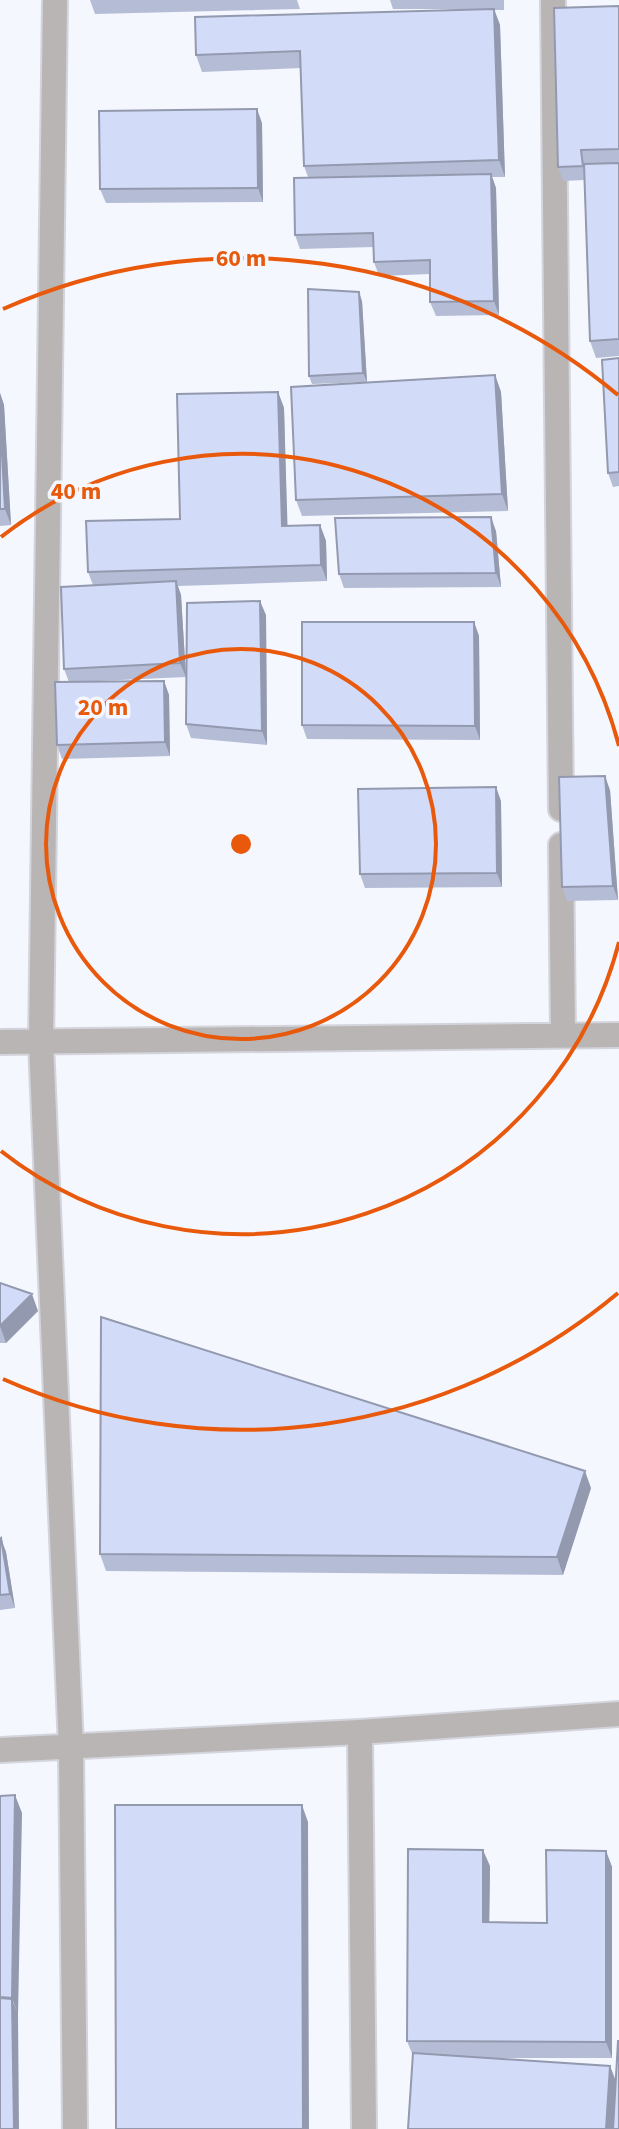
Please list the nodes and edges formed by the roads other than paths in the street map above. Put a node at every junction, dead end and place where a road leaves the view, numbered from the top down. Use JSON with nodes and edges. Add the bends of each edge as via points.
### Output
{"nodes":[{"id":1,"x":55,"y":0,"type":"edge"},
{"id":2,"x":553,"y":0,"type":"edge"},
{"id":3,"x":563,"y":1035,"type":"junction"},
{"id":4,"x":619,"y":1035,"type":"edge"},
{"id":5,"x":0,"y":1042,"type":"edge"},
{"id":6,"x":41,"y":1043,"type":"junction"},
{"id":7,"x":619,"y":1714,"type":"edge"},
{"id":8,"x":360,"y":1732,"type":"junction"},
{"id":9,"x":71,"y":1748,"type":"junction"},
{"id":10,"x":0,"y":1750,"type":"edge"},
{"id":11,"x":75,"y":2129,"type":"edge"},
{"id":12,"x":364,"y":2129,"type":"edge"}],
"edges":[{"from":1,"to":6,"type":"street"},
{"from":2,"to":3,"type":"street"},
{"from":3,"to":4,"type":"street"},
{"from":3,"to":6,"type":"street"},
{"from":5,"to":6,"type":"street"},
{"from":6,"to":9,"type":"street"},
{"from":7,"to":8,"type":"street"},
{"from":8,"to":9,"type":"street"},
{"from":8,"to":12,"type":"street"},
{"from":9,"to":10,"type":"street"},
{"from":9,"to":11,"type":"street"}]}
